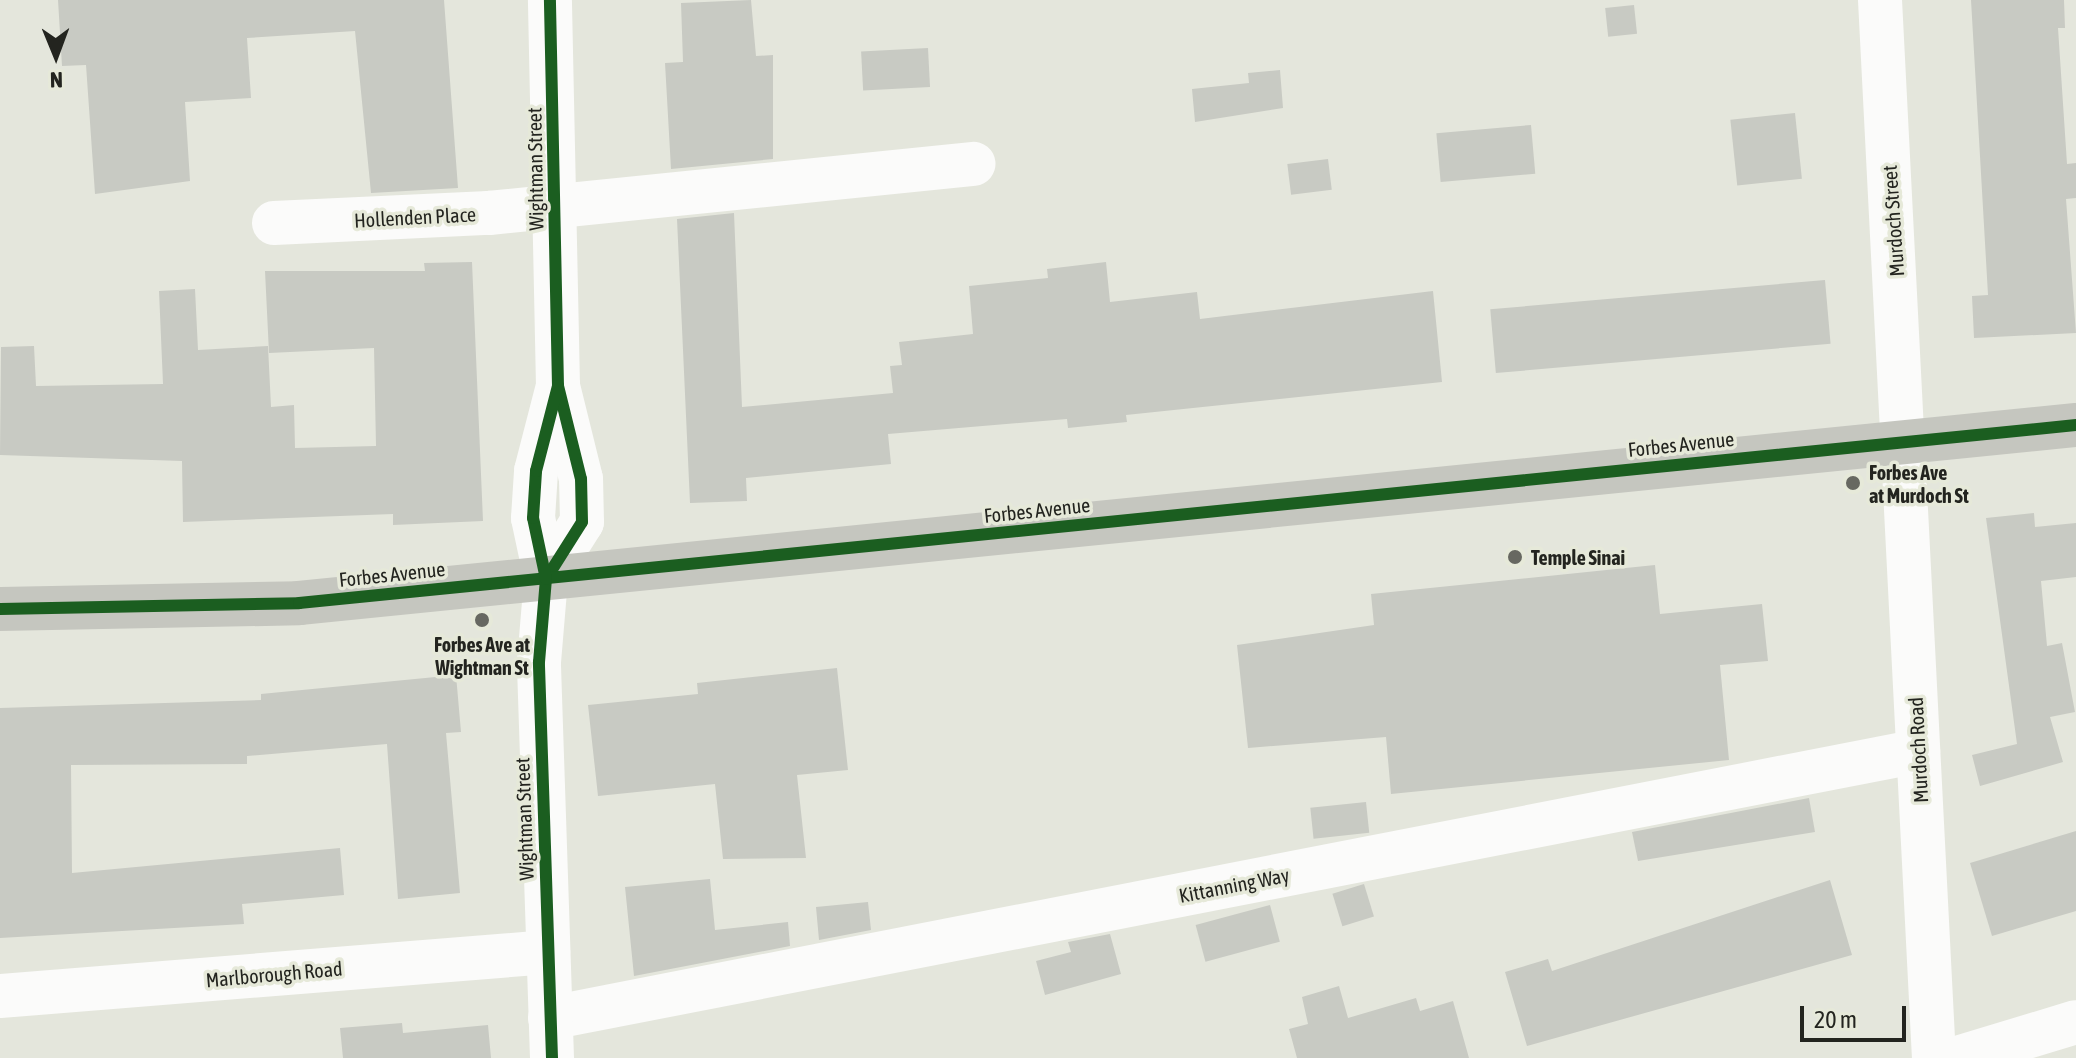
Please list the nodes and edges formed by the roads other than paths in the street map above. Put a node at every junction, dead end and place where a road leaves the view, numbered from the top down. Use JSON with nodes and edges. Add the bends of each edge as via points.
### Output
{"nodes":[{"id":1,"x":550,"y":0,"type":"edge"},
{"id":2,"x":1880,"y":0,"type":"edge"},
{"id":3,"x":974,"y":164,"type":"dead end"},
{"id":4,"x":556,"y":206,"type":"junction"},
{"id":5,"x":274,"y":223,"type":"dead end"},
{"id":6,"x":2076,"y":425,"type":"edge"},
{"id":7,"x":1906,"y":442,"type":"junction"},
{"id":8,"x":546,"y":579,"type":"junction"},
{"id":9,"x":0,"y":609,"type":"edge"},
{"id":10,"x":1918,"y":751,"type":"junction"},
{"id":11,"x":548,"y":952,"type":"junction"},
{"id":12,"x":0,"y":996,"type":"edge"},
{"id":13,"x":2076,"y":1022,"type":"edge"},
{"id":14,"x":551,"y":1038,"type":"edge"},
{"id":15,"x":1934,"y":1058,"type":"edge"},
{"id":16,"x":1957,"y":1058,"type":"edge"}],
"edges":[{"from":1,"to":4,"type":"street","name":"Wightman Street"},
{"from":2,"to":7,"type":"street","name":"Murdoch Street"},
{"from":3,"to":4,"type":"street","name":"Hollenden Place"},
{"from":4,"to":5,"type":"street","name":"Hollenden Place"},
{"from":4,"to":8,"type":"street","name":"Wightman Street","via":[[558,386],[534,502]]},
{"from":6,"to":7,"type":"main road","name":"Forbes Avenue"},
{"from":7,"to":8,"type":"main road","name":"Forbes Avenue"},
{"from":7,"to":10,"type":"street","name":"Murdoch Road"},
{"from":8,"to":9,"type":"main road","name":"Forbes Avenue","via":[[299,603]]},
{"from":8,"to":11,"type":"street","name":"Wightman Street","via":[[539,662]]},
{"from":10,"to":14,"type":"street","name":"Kittanning Way"},
{"from":10,"to":15,"type":"street","name":"Murdoch Road"},
{"from":11,"to":12,"type":"street","name":"Marlborough Road"},
{"from":11,"to":14,"type":"street","name":"Wightman Street"},
{"from":13,"to":16,"type":"street"}]}
